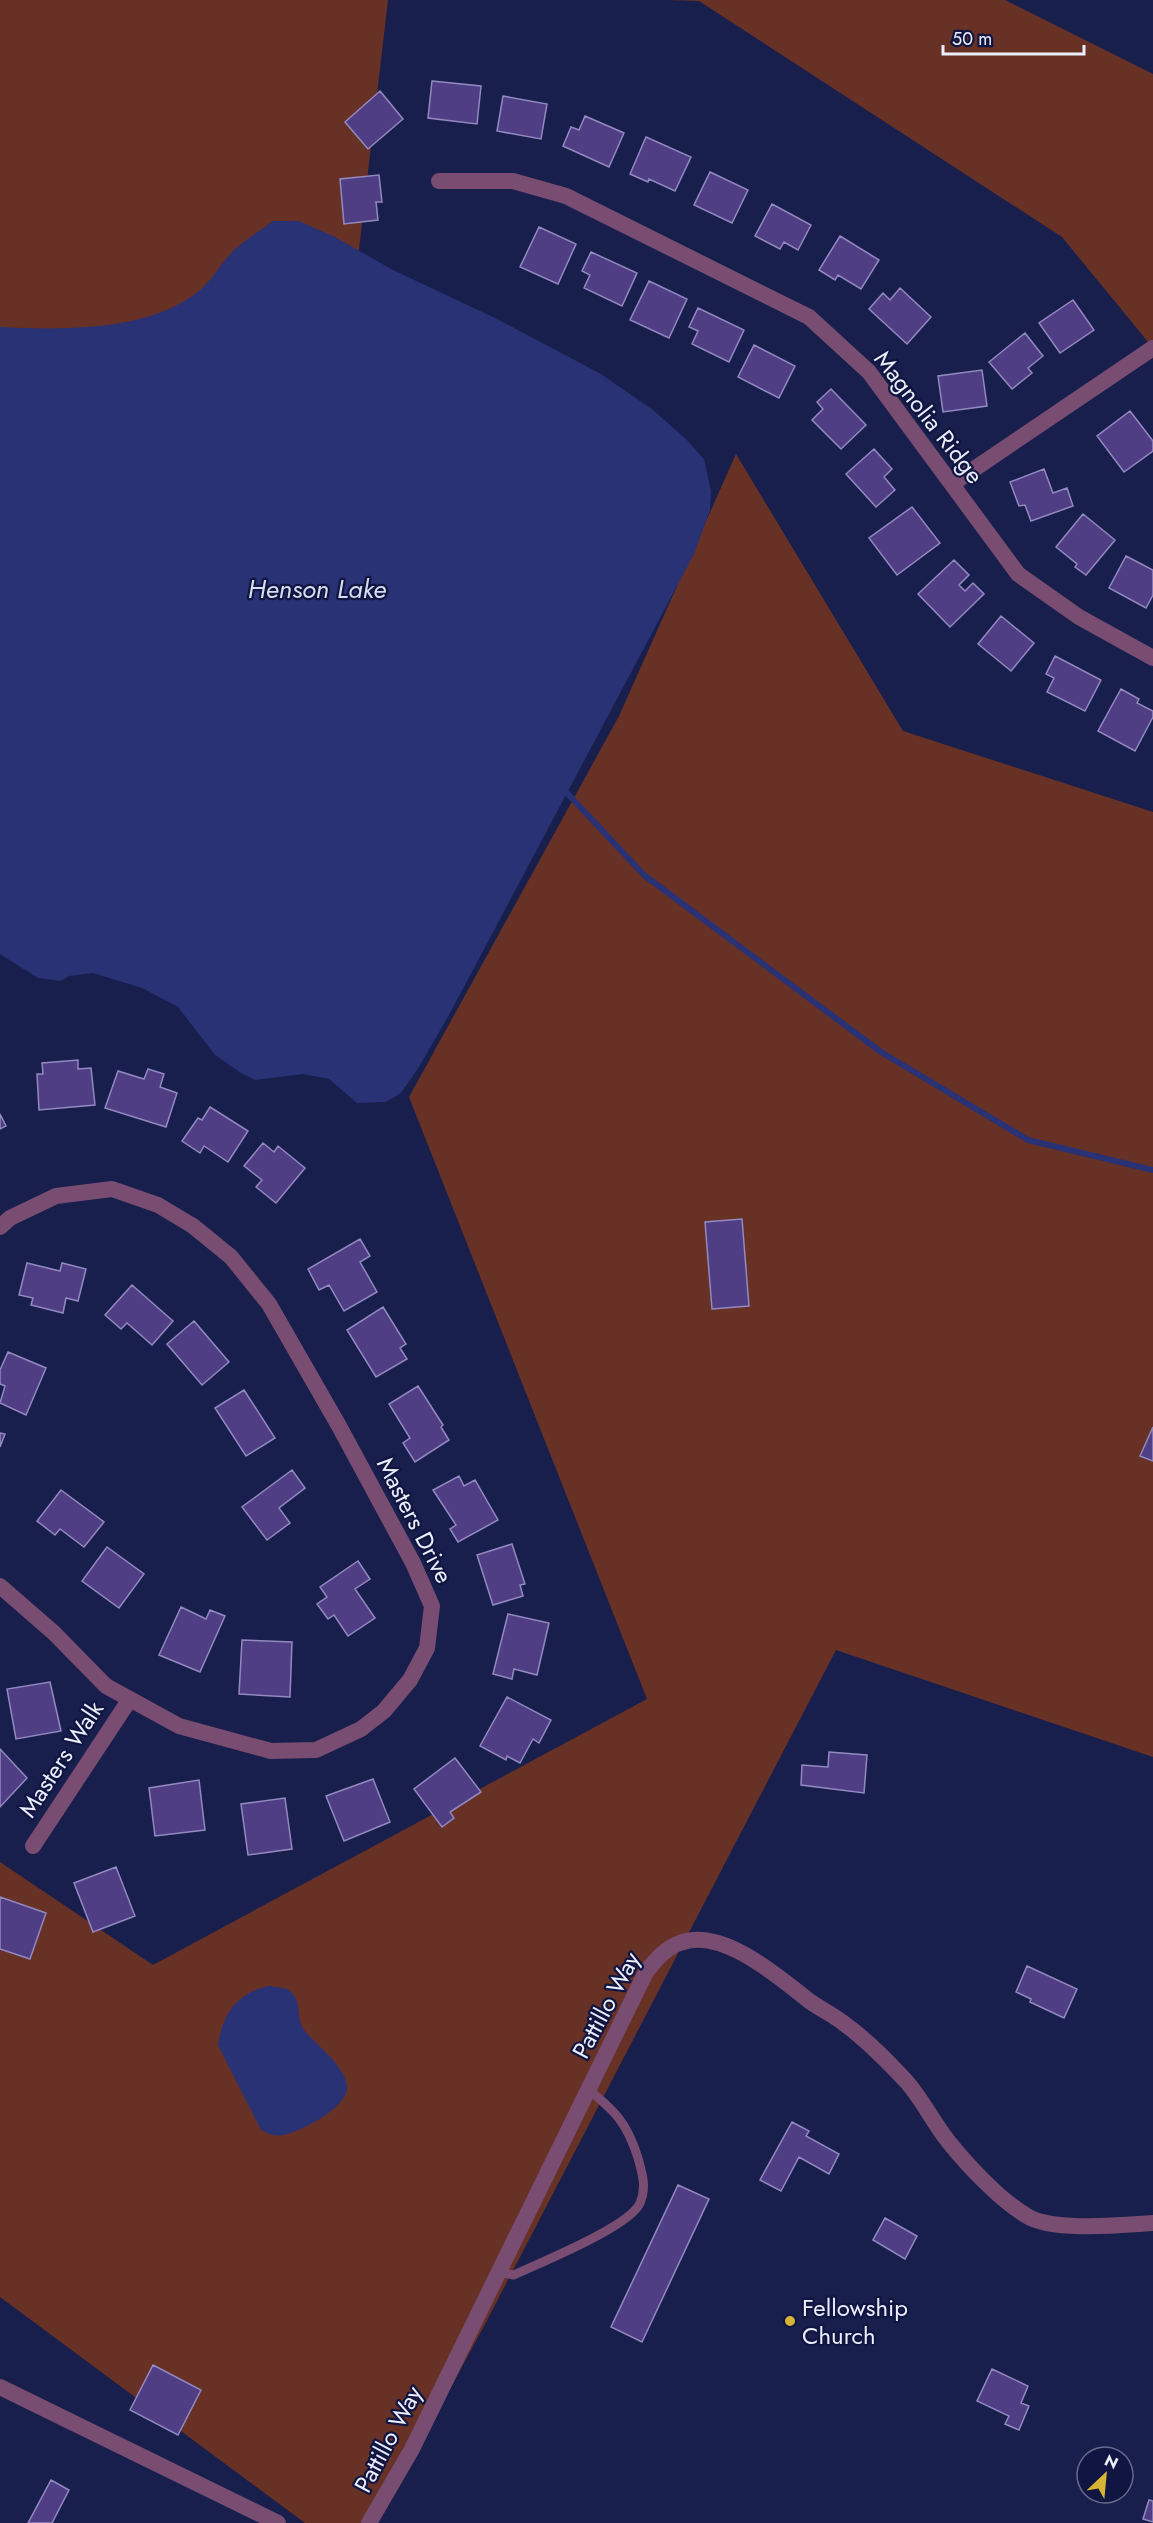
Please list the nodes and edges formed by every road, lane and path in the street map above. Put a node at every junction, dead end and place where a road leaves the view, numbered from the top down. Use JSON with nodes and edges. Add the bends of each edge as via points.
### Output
{"nodes":[{"id":1,"x":439,"y":181,"type":"dead end"},
{"id":2,"x":1153,"y":348,"type":"edge"},
{"id":3,"x":951,"y":484,"type":"junction"},
{"id":4,"x":1153,"y":658,"type":"edge"},
{"id":5,"x":0,"y":1227,"type":"edge"},
{"id":6,"x":0,"y":1586,"type":"edge"},
{"id":7,"x":130,"y":1699,"type":"junction"},
{"id":8,"x":33,"y":1846,"type":"dead end"},
{"id":9,"x":588,"y":2089,"type":"junction"},
{"id":10,"x":1153,"y":2223,"type":"edge"},
{"id":11,"x":499,"y":2272,"type":"junction"},
{"id":12,"x":0,"y":2387,"type":"edge"},
{"id":13,"x":278,"y":2523,"type":"edge"},
{"id":14,"x":369,"y":2523,"type":"edge"}],
"edges":[{"from":1,"to":3,"type":"street","name":"Magnolia Ridge","via":[[513,180],[566,196],[809,317],[869,372]]},
{"from":2,"to":3,"type":"street"},
{"from":3,"to":4,"type":"street","name":"Magnolia Ridge","via":[[1018,574],[1079,617]]},
{"from":5,"to":7,"type":"street","name":"Masters Drive","via":[[9,1218],[56,1196],[112,1189],[158,1205],[193,1226],[231,1257],[269,1305],[339,1426],[414,1563],[432,1606],[427,1648],[410,1680],[384,1711],[361,1729],[316,1750],[271,1751],[179,1726]]},
{"from":6,"to":7,"type":"street","name":"Masters Drive","via":[[106,1686]]},
{"from":7,"to":8,"type":"street","name":"Masters Walk"},
{"from":9,"to":10,"type":"street","name":"Pattillo Way","via":[[646,1972],[662,1953],[680,1942],[701,1940],[721,1944],[771,1970],[866,2042],[908,2083],[948,2141],[1003,2199],[1028,2218],[1100,2226]]},
{"from":9,"to":11,"type":"street","name":"Pattillo Way"},
{"from":9,"to":11,"type":"lane","via":[[616,2112],[631,2137],[645,2181],[640,2202],[633,2214],[611,2228],[514,2275]]},
{"from":11,"to":14,"type":"street","name":"Pattillo Way","via":[[412,2449]]},
{"from":12,"to":13,"type":"street"}]}
